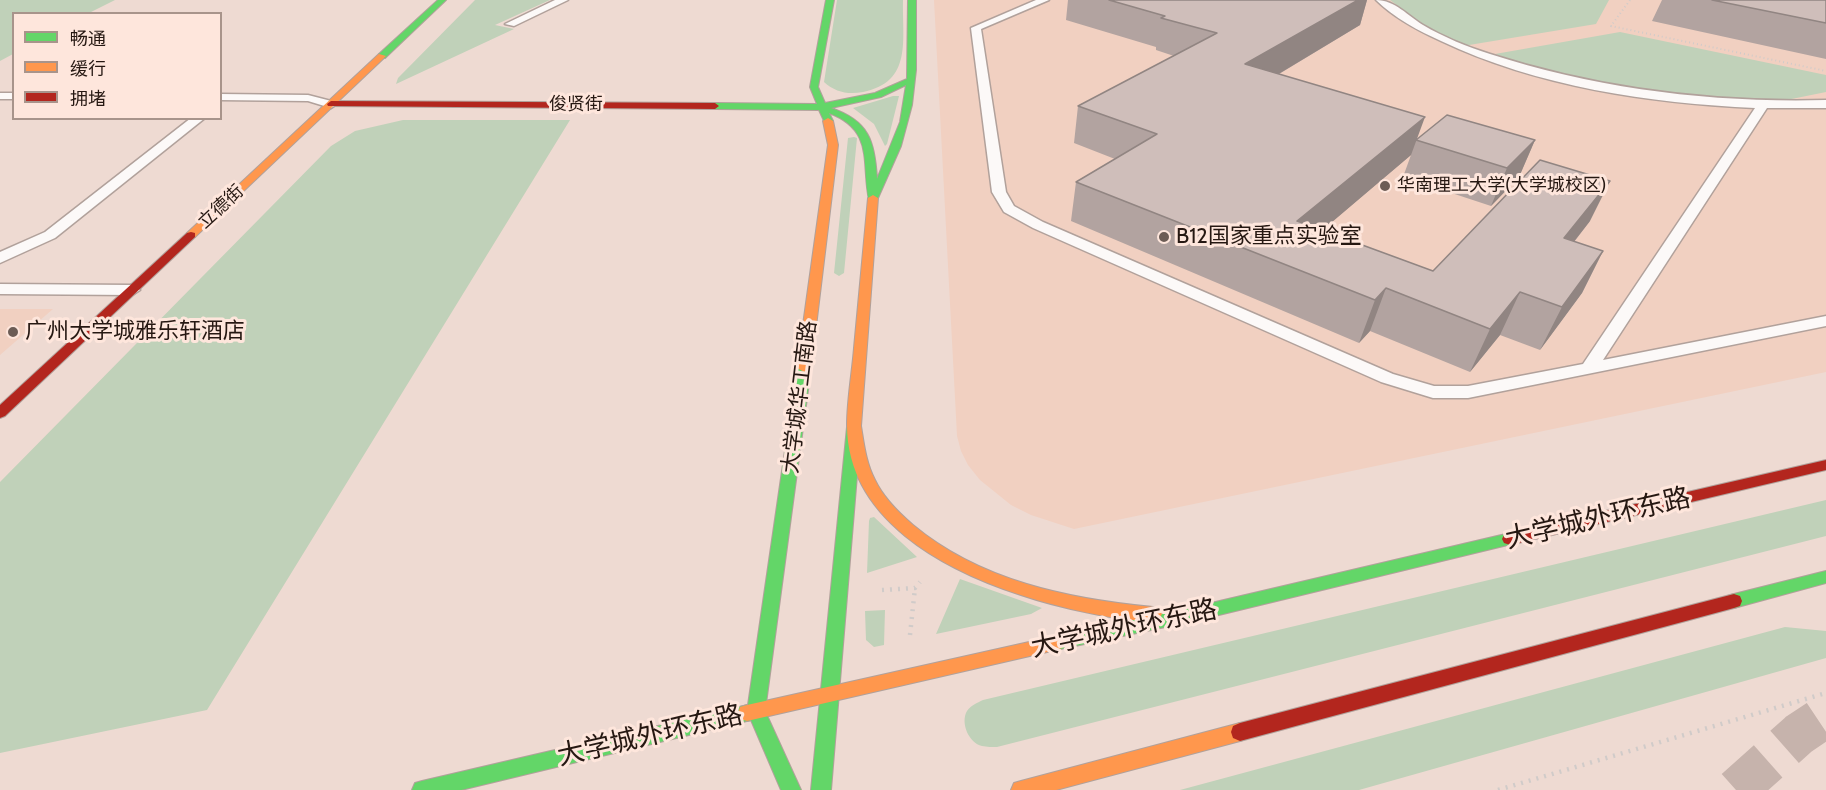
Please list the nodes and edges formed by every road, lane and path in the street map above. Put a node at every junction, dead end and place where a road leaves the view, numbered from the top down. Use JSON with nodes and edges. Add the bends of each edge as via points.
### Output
{"nodes":[{"id":1,"x":442,"y":0,"type":"edge"},
{"id":2,"x":563,"y":0,"type":"edge"},
{"id":3,"x":830,"y":0,"type":"edge"},
{"id":4,"x":912,"y":0,"type":"edge"},
{"id":5,"x":1044,"y":0,"type":"edge"},
{"id":6,"x":1382,"y":0,"type":"edge"},
{"id":7,"x":1630,"y":0,"type":"edge"},
{"id":8,"x":510,"y":24,"type":"dead end"},
{"id":9,"x":1826,"y":71,"type":"edge"},
{"id":10,"x":911,"y":80,"type":"junction"},
{"id":11,"x":222,"y":99,"type":"edge"},
{"id":12,"x":331,"y":104,"type":"junction"},
{"id":13,"x":1826,"y":104,"type":"edge"},
{"id":14,"x":1763,"y":105,"type":"junction"},
{"id":15,"x":821,"y":107,"type":"junction"},
{"id":16,"x":196,"y":120,"type":"edge"},
{"id":17,"x":872,"y":200,"type":"junction"},
{"id":18,"x":0,"y":258,"type":"edge"},
{"id":19,"x":0,"y":289,"type":"edge"},
{"id":20,"x":132,"y":290,"type":"junction"},
{"id":21,"x":1826,"y":321,"type":"edge"},
{"id":22,"x":1589,"y":368,"type":"junction"},
{"id":23,"x":0,"y":413,"type":"edge"},
{"id":24,"x":854,"y":426,"type":"junction"},
{"id":25,"x":1826,"y":465,"type":"edge"},
{"id":26,"x":1820,"y":582,"type":"edge"},
{"id":27,"x":876,"y":591,"type":"dead end"},
{"id":28,"x":1194,"y":614,"type":"junction"},
{"id":29,"x":910,"y":640,"type":"dead end"},
{"id":30,"x":1826,"y":693,"type":"edge"},
{"id":31,"x":830,"y":694,"type":"junction"},
{"id":32,"x":756,"y":711,"type":"junction"},
{"id":33,"x":422,"y":790,"type":"edge"},
{"id":34,"x":791,"y":790,"type":"edge"},
{"id":35,"x":821,"y":790,"type":"edge"},
{"id":36,"x":1021,"y":790,"type":"edge"},
{"id":37,"x":1498,"y":790,"type":"edge"}],
"edges":[{"from":1,"to":12,"type":"main road","name":"立德街"},
{"from":2,"to":8,"type":"lane"},
{"from":3,"to":15,"type":"main road","name":"大学城华工南路","via":[[814,87]]},
{"from":4,"to":10,"type":"main road"},
{"from":5,"to":22,"type":"lane","via":[[976,28],[999,192],[1009,210],[1419,389],[1468,392]]},
{"from":6,"to":14,"type":"lane","via":[[1401,17],[1447,41],[1531,70],[1650,95]]},
{"from":7,"to":9,"type":"path","via":[[1611,26]]},
{"from":10,"to":15,"type":"main road","name":"俊贤街","via":[[878,95]]},
{"from":10,"to":17,"type":"main road","via":[[900,137]]},
{"from":11,"to":12,"type":"lane","via":[[308,98]]},
{"from":12,"to":15,"type":"main road","name":"俊贤街"},
{"from":12,"to":20,"type":"main road","name":"立德街"},
{"from":13,"to":14,"type":"lane"},
{"from":14,"to":22,"type":"lane"},
{"from":15,"to":17,"type":"main road","name":"俊贤街","via":[[850,119],[867,136]]},
{"from":15,"to":32,"type":"main road","name":"大学城华工南路","via":[[833,146]]},
{"from":16,"to":18,"type":"lane","via":[[50,235]]},
{"from":17,"to":24,"type":"main road"},
{"from":19,"to":20,"type":"lane"},
{"from":20,"to":23,"type":"main road","name":"立德街"},
{"from":21,"to":22,"type":"lane"},
{"from":24,"to":28,"type":"main road","via":[[860,459],[871,487],[892,516],[946,557],[992,579],[1089,606],[1137,614]]},
{"from":24,"to":31,"type":"main road"},
{"from":25,"to":28,"type":"main road","name":"大学城外环东路"},
{"from":26,"to":36,"type":"main road"},
{"from":27,"to":29,"type":"path","via":[[915,588]]},
{"from":28,"to":31,"type":"main road","name":"大学城外环东路"},
{"from":30,"to":37,"type":"path"},
{"from":31,"to":32,"type":"main road","name":"大学城外环东路"},
{"from":31,"to":35,"type":"main road"},
{"from":32,"to":33,"type":"main road","name":"大学城外环东路"},
{"from":32,"to":34,"type":"main road"}]}
